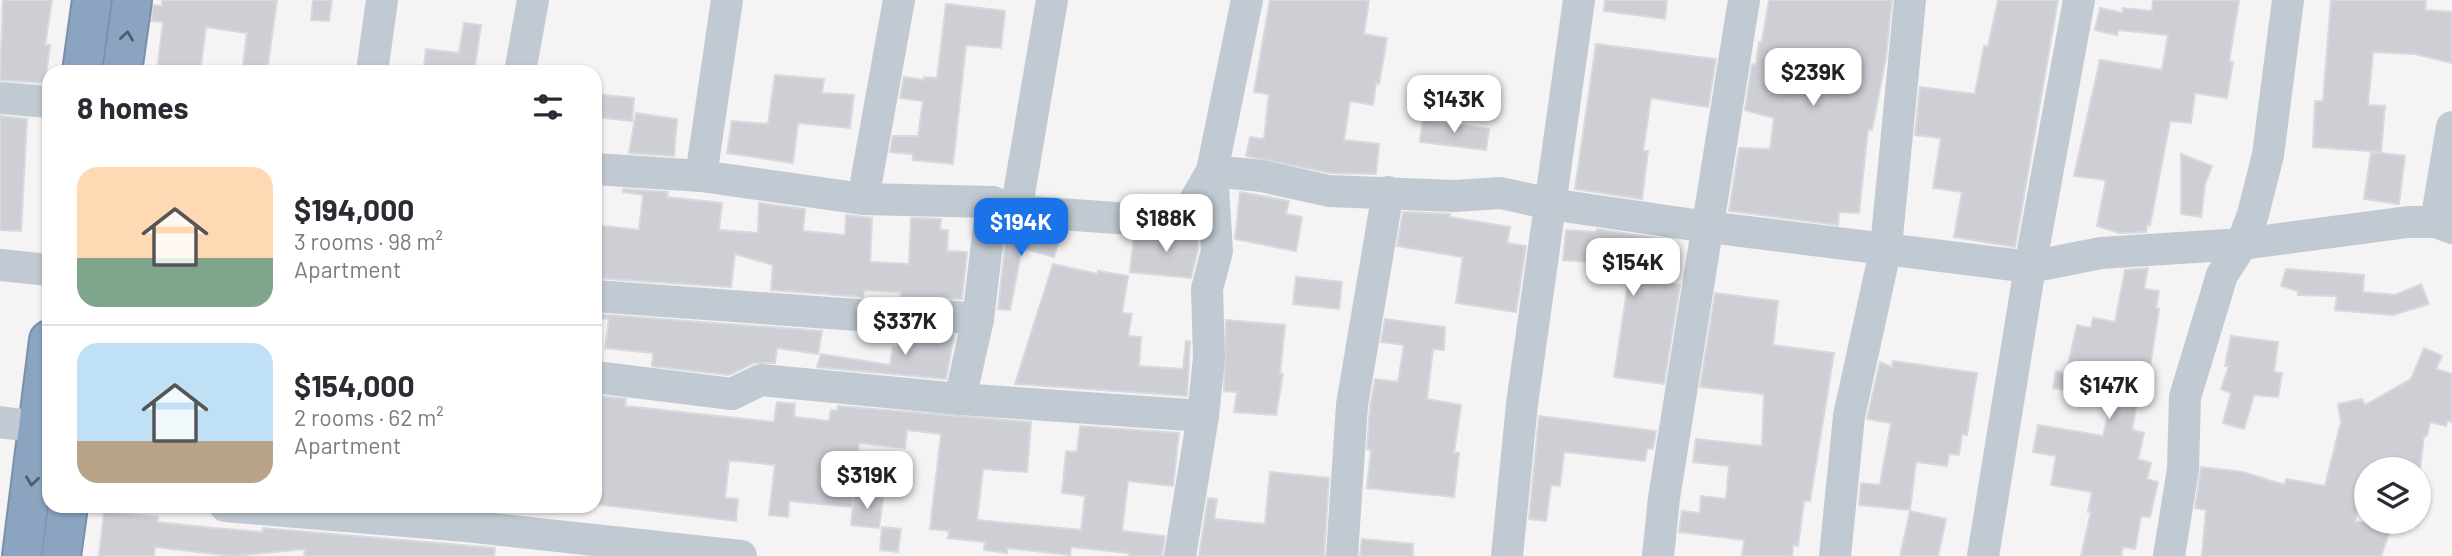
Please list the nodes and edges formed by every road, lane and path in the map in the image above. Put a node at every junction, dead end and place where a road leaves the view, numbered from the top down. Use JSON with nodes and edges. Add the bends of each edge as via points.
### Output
{"nodes":[{"id":1,"x":92,"y":0,"type":"edge"},
{"id":2,"x":132,"y":0,"type":"edge"},
{"id":3,"x":382,"y":0,"type":"edge"},
{"id":4,"x":533,"y":0,"type":"edge"},
{"id":5,"x":727,"y":0,"type":"edge"},
{"id":6,"x":899,"y":0,"type":"edge"},
{"id":7,"x":1052,"y":0,"type":"edge"},
{"id":8,"x":1247,"y":0,"type":"edge"},
{"id":9,"x":1579,"y":0,"type":"edge"},
{"id":10,"x":1744,"y":0,"type":"edge"},
{"id":11,"x":1910,"y":0,"type":"edge"},
{"id":12,"x":2079,"y":0,"type":"edge"},
{"id":13,"x":2288,"y":0,"type":"edge"},
{"id":14,"x":83,"y":65,"type":"edge"},
{"id":15,"x":123,"y":65,"type":"edge"},
{"id":16,"x":373,"y":65,"type":"edge"},
{"id":17,"x":521,"y":65,"type":"edge"},
{"id":18,"x":0,"y":98,"type":"edge"},
{"id":19,"x":42,"y":101,"type":"edge"},
{"id":20,"x":2452,"y":127,"type":"edge"},
{"id":21,"x":602,"y":169,"type":"edge"},
{"id":22,"x":1213,"y":171,"type":"junction"},
{"id":23,"x":701,"y":176,"type":"junction"},
{"id":24,"x":1388,"y":192,"type":"junction"},
{"id":25,"x":863,"y":200,"type":"junction"},
{"id":26,"x":1550,"y":204,"type":"junction"},
{"id":27,"x":1004,"y":206,"type":"junction"},
{"id":28,"x":2444,"y":225,"type":"edge"},
{"id":29,"x":1708,"y":227,"type":"junction"},
{"id":30,"x":2242,"y":244,"type":"junction"},
{"id":31,"x":1886,"y":247,"type":"junction"},
{"id":32,"x":0,"y":265,"type":"edge"},
{"id":33,"x":2030,"y":267,"type":"junction"},
{"id":34,"x":42,"y":269,"type":"edge"},
{"id":35,"x":602,"y":297,"type":"edge"},
{"id":36,"x":978,"y":319,"type":"junction"},
{"id":37,"x":602,"y":378,"type":"edge"},
{"id":38,"x":42,"y":395,"type":"edge"},
{"id":39,"x":960,"y":399,"type":"junction"},
{"id":40,"x":1203,"y":416,"type":"junction"},
{"id":41,"x":0,"y":422,"type":"edge"},
{"id":42,"x":38,"y":427,"type":"junction"},
{"id":43,"x":67,"y":513,"type":"edge"},
{"id":44,"x":394,"y":513,"type":"edge"},
{"id":45,"x":467,"y":516,"type":"edge"},
{"id":46,"x":667,"y":552,"type":"edge"},
{"id":47,"x":22,"y":556,"type":"edge"},
{"id":48,"x":61,"y":556,"type":"edge"},
{"id":49,"x":741,"y":556,"type":"edge"},
{"id":50,"x":1180,"y":556,"type":"edge"},
{"id":51,"x":1342,"y":556,"type":"edge"},
{"id":52,"x":1507,"y":556,"type":"edge"},
{"id":53,"x":1657,"y":556,"type":"edge"},
{"id":54,"x":1835,"y":556,"type":"edge"},
{"id":55,"x":1983,"y":556,"type":"edge"},
{"id":56,"x":2169,"y":556,"type":"edge"}],
"edges":[{"from":1,"to":14,"type":"highway"},
{"from":15,"to":2,"type":"highway","one_way":true},
{"from":3,"to":16,"type":"street"},
{"from":4,"to":17,"type":"street"},
{"from":5,"to":23,"type":"street"},
{"from":6,"to":25,"type":"street"},
{"from":7,"to":27,"type":"street"},
{"from":8,"to":22,"type":"street"},
{"from":9,"to":26,"type":"street"},
{"from":10,"to":29,"type":"street"},
{"from":11,"to":31,"type":"street"},
{"from":12,"to":33,"type":"street"},
{"from":13,"to":30,"type":"street","via":[[2268,155]]},
{"from":18,"to":19,"type":"street"},
{"from":20,"to":28,"type":"street"},
{"from":21,"to":23,"type":"street"},
{"from":22,"to":24,"type":"street","via":[[1329,191]]},
{"from":22,"to":27,"type":"street","via":[[1191,209],[1145,220]]},
{"from":22,"to":40,"type":"street","via":[[1217,251],[1207,289],[1209,358]]},
{"from":23,"to":25,"type":"street"},
{"from":24,"to":26,"type":"street","via":[[1454,197],[1502,193]]},
{"from":24,"to":51,"type":"street","via":[[1352,405]]},
{"from":25,"to":27,"type":"street"},
{"from":26,"to":29,"type":"street"},
{"from":26,"to":52,"type":"street","via":[[1522,404]]},
{"from":27,"to":36,"type":"street"},
{"from":28,"to":30,"type":"street","via":[[2408,222]]},
{"from":29,"to":31,"type":"street"},
{"from":29,"to":53,"type":"street"},
{"from":30,"to":33,"type":"street","via":[[2101,253]]},
{"from":30,"to":56,"type":"street","via":[[2222,275],[2185,397],[2183,469]]},
{"from":31,"to":33,"type":"street"},
{"from":31,"to":54,"type":"street","via":[[1849,416]]},
{"from":32,"to":34,"type":"street"},
{"from":33,"to":55,"type":"street"},
{"from":35,"to":36,"type":"street","via":[[885,317],[922,314]]},
{"from":36,"to":39,"type":"street"},
{"from":37,"to":39,"type":"street","via":[[732,394],[761,380]]},
{"from":38,"to":42,"type":"highway"},
{"from":39,"to":40,"type":"street"},
{"from":40,"to":50,"type":"street"},
{"from":41,"to":42,"type":"street"},
{"from":42,"to":47,"type":"highway","one_way":true},
{"from":43,"to":48,"type":"highway"},
{"from":44,"to":45,"type":"street"},
{"from":45,"to":46,"type":"street"},
{"from":46,"to":49,"type":"street"}]}
